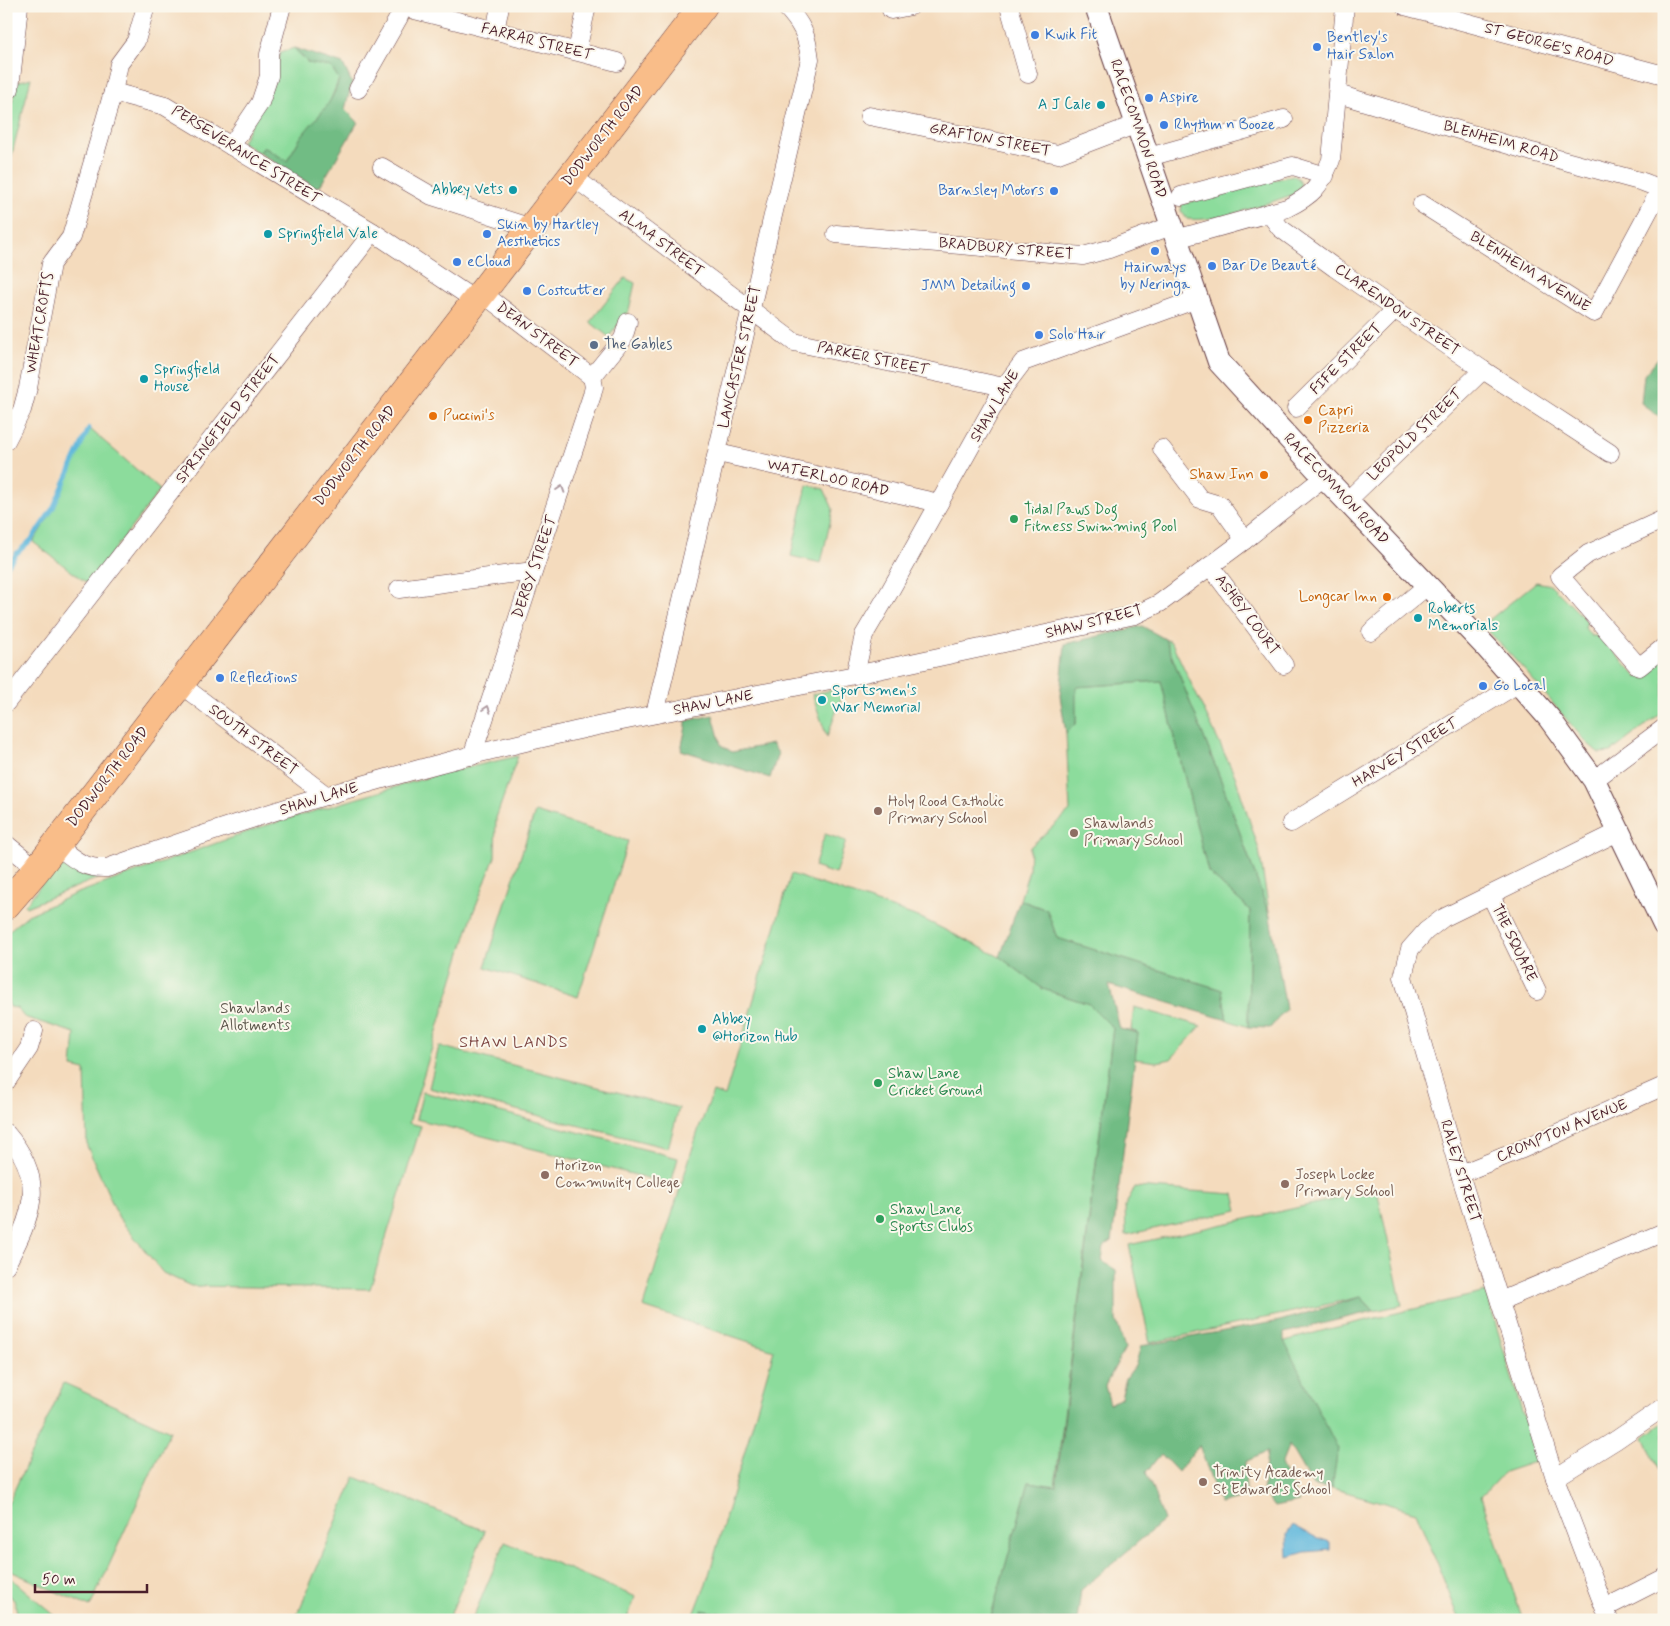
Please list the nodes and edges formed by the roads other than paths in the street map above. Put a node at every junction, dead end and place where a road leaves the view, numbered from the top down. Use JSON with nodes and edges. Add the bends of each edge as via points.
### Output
{"nodes":[{"id":1,"x":19,"y":6,"type":"edge"},
{"id":2,"x":146,"y":6,"type":"edge"},
{"id":3,"x":282,"y":6,"type":"edge"},
{"id":4,"x":500,"y":6,"type":"edge"},
{"id":5,"x":587,"y":6,"type":"edge"},
{"id":6,"x":703,"y":6,"type":"edge"},
{"id":7,"x":912,"y":6,"type":"edge"},
{"id":8,"x":1009,"y":6,"type":"edge"},
{"id":9,"x":1096,"y":6,"type":"edge"},
{"id":10,"x":1345,"y":6,"type":"edge"},
{"id":11,"x":1405,"y":6,"type":"edge"},
{"id":12,"x":400,"y":7,"type":"edge"},
{"id":13,"x":891,"y":8,"type":"edge"},
{"id":14,"x":794,"y":10,"type":"edge"},
{"id":15,"x":495,"y":32,"type":"junction"},
{"id":16,"x":577,"y":52,"type":"junction"},
{"id":17,"x":617,"y":62,"type":"dead end"},
{"id":18,"x":1028,"y":74,"type":"dead end"},
{"id":19,"x":1664,"y":75,"type":"edge"},
{"id":20,"x":359,"y":77,"type":"dead end"},
{"id":21,"x":10,"y":89,"type":"dead end"},
{"id":22,"x":112,"y":92,"type":"junction"},
{"id":23,"x":1338,"y":94,"type":"junction"},
{"id":24,"x":869,"y":116,"type":"dead end"},
{"id":25,"x":1284,"y":119,"type":"dead end"},
{"id":26,"x":1137,"y":124,"type":"junction"},
{"id":27,"x":231,"y":146,"type":"junction"},
{"id":28,"x":1149,"y":157,"type":"junction"},
{"id":29,"x":382,"y":168,"type":"dead end"},
{"id":30,"x":572,"y":176,"type":"junction"},
{"id":31,"x":1324,"y":176,"type":"junction"},
{"id":32,"x":1663,"y":189,"type":"edge"},
{"id":33,"x":1181,"y":196,"type":"dead end"},
{"id":34,"x":1422,"y":204,"type":"dead end"},
{"id":35,"x":1269,"y":213,"type":"junction"},
{"id":36,"x":532,"y":228,"type":"junction"},
{"id":37,"x":373,"y":232,"type":"junction"},
{"id":38,"x":1174,"y":232,"type":"junction"},
{"id":39,"x":836,"y":234,"type":"dead end"},
{"id":40,"x":479,"y":297,"type":"junction"},
{"id":41,"x":1197,"y":299,"type":"junction"},
{"id":42,"x":1396,"y":309,"type":"junction"},
{"id":43,"x":750,"y":310,"type":"junction"},
{"id":44,"x":628,"y":322,"type":"dead end"},
{"id":45,"x":1483,"y":370,"type":"junction"},
{"id":46,"x":592,"y":377,"type":"junction"},
{"id":47,"x":1004,"y":387,"type":"junction"},
{"id":48,"x":1296,"y":408,"type":"dead end"},
{"id":49,"x":6,"y":442,"type":"edge"},
{"id":50,"x":1162,"y":449,"type":"dead end"},
{"id":51,"x":718,"y":453,"type":"junction"},
{"id":52,"x":1610,"y":454,"type":"dead end"},
{"id":53,"x":1324,"y":477,"type":"junction"},
{"id":54,"x":1347,"y":500,"type":"junction"},
{"id":55,"x":939,"y":503,"type":"junction"},
{"id":56,"x":1664,"y":519,"type":"edge"},
{"id":57,"x":1245,"y":540,"type":"junction"},
{"id":58,"x":1210,"y":566,"type":"junction"},
{"id":59,"x":533,"y":571,"type":"junction"},
{"id":60,"x":1427,"y":586,"type":"junction"},
{"id":61,"x":399,"y":589,"type":"dead end"},
{"id":62,"x":1371,"y":632,"type":"dead end"},
{"id":63,"x":1664,"y":647,"type":"edge"},
{"id":64,"x":1284,"y":665,"type":"dead end"},
{"id":65,"x":855,"y":675,"type":"junction"},
{"id":66,"x":1519,"y":683,"type":"junction"},
{"id":67,"x":180,"y":684,"type":"junction"},
{"id":68,"x":6,"y":703,"type":"edge"},
{"id":69,"x":655,"y":714,"type":"junction"},
{"id":70,"x":1662,"y":733,"type":"edge"},
{"id":71,"x":472,"y":756,"type":"junction"},
{"id":72,"x":1594,"y":780,"type":"junction"},
{"id":73,"x":326,"y":796,"type":"junction"},
{"id":74,"x":1291,"y":823,"type":"dead end"},
{"id":75,"x":1620,"y":832,"type":"junction"},
{"id":76,"x":6,"y":844,"type":"edge"},
{"id":77,"x":56,"y":845,"type":"junction"},
{"id":78,"x":37,"y":869,"type":"junction"},
{"id":79,"x":1491,"y":896,"type":"junction"},
{"id":80,"x":6,"y":905,"type":"edge"},
{"id":81,"x":1664,"y":925,"type":"edge"},
{"id":82,"x":1537,"y":990,"type":"dead end"},
{"id":83,"x":34,"y":1031,"type":"dead end"},
{"id":84,"x":6,"y":1082,"type":"edge"},
{"id":85,"x":1664,"y":1086,"type":"edge"},
{"id":86,"x":6,"y":1133,"type":"edge"},
{"id":87,"x":1460,"y":1174,"type":"junction"},
{"id":88,"x":1664,"y":1232,"type":"edge"},
{"id":89,"x":6,"y":1265,"type":"edge"},
{"id":90,"x":1500,"y":1301,"type":"junction"},
{"id":91,"x":1664,"y":1407,"type":"edge"},
{"id":92,"x":1555,"y":1478,"type":"junction"},
{"id":93,"x":1664,"y":1578,"type":"edge"},
{"id":94,"x":1607,"y":1614,"type":"edge"}],
"edges":[{"from":1,"to":21,"type":"street"},
{"from":2,"to":22,"type":"street","name":"WHEATCROFTS","via":[[136,41],[119,64]]},
{"from":3,"to":27,"type":"street","via":[[269,54],[269,76],[260,103]]},
{"from":4,"to":15,"type":"street"},
{"from":5,"to":16,"type":"street"},
{"from":6,"to":30,"type":"highway","name":"DODWORTH ROAD"},
{"from":7,"to":13,"type":"street"},
{"from":8,"to":18,"type":"street"},
{"from":9,"to":26,"type":"street","name":"RACECOMMON ROAD"},
{"from":10,"to":23,"type":"street"},
{"from":11,"to":19,"type":"street","name":"ST GEORGE'S ROAD"},
{"from":12,"to":15,"type":"street","name":"FARRAR STREET"},
{"from":12,"to":20,"type":"street","via":[[399,17]]},
{"from":14,"to":43,"type":"street","name":"LANCASTER STREET","via":[[807,38],[810,59]]},
{"from":15,"to":16,"type":"street","name":"FARRAR STREET"},
{"from":16,"to":17,"type":"street","name":"FARRAR STREET"},
{"from":22,"to":27,"type":"street","name":"PERSEVERANCE STREET","via":[[165,106]]},
{"from":22,"to":49,"type":"street","name":"WHEATCROFTS","via":[[71,237],[51,264],[28,388],[22,410]]},
{"from":23,"to":31,"type":"street","via":[[1331,160]]},
{"from":23,"to":32,"type":"street","name":"BLENHEIM ROAD"},
{"from":24,"to":26,"type":"street","name":"GRAFTON STREET","via":[[1058,154]]},
{"from":25,"to":28,"type":"street"},
{"from":26,"to":28,"type":"street","name":"RACECOMMON ROAD"},
{"from":27,"to":37,"type":"street","name":"PERSEVERANCE STREET"},
{"from":28,"to":38,"type":"street","name":"RACECOMMON ROAD"},
{"from":29,"to":36,"type":"street","via":[[432,196]]},
{"from":30,"to":36,"type":"highway","name":"DODWORTH ROAD"},
{"from":30,"to":43,"type":"street","name":"ALMA STREET"},
{"from":31,"to":33,"type":"street","via":[[1293,166]]},
{"from":31,"to":35,"type":"street","via":[[1304,200]]},
{"from":32,"to":34,"type":"street","name":"BLENHEIM AVENUE","via":[[1594,313]]},
{"from":35,"to":38,"type":"street"},
{"from":35,"to":42,"type":"street","name":"CLARENDON STREET","via":[[1280,228]]},
{"from":36,"to":40,"type":"highway","name":"DODWORTH ROAD"},
{"from":37,"to":40,"type":"street"},
{"from":37,"to":68,"type":"street","name":"SPRINGFIELD STREET"},
{"from":38,"to":39,"type":"street","name":"BRADBURY STREET","via":[[1083,256]]},
{"from":38,"to":41,"type":"street","name":"RACECOMMON ROAD"},
{"from":40,"to":46,"type":"street","name":"DEAN STREET"},
{"from":40,"to":67,"type":"highway","name":"DODWORTH ROAD"},
{"from":41,"to":47,"type":"street","name":"SHAW LANE","via":[[1023,362]]},
{"from":41,"to":53,"type":"street","name":"RACECOMMON ROAD","via":[[1219,362]]},
{"from":42,"to":45,"type":"street","name":"CLARENDON STREET"},
{"from":42,"to":48,"type":"street","name":"FIFE STREET"},
{"from":43,"to":47,"type":"street","name":"PARKER STREET","via":[[794,342]]},
{"from":43,"to":51,"type":"street","name":"LANCASTER STREET"},
{"from":44,"to":46,"type":"street","via":[[623,339]]},
{"from":45,"to":52,"type":"street","name":"CLARENDON STREET"},
{"from":45,"to":54,"type":"street","name":"LEOPOLD STREET"},
{"from":59,"to":46,"type":"street","name":"DERBY STREET","one_way":true,"via":[[592,395]]},
{"from":47,"to":55,"type":"street","name":"SHAW LANE"},
{"from":50,"to":57,"type":"street","via":[[1200,498],[1220,505]]},
{"from":51,"to":55,"type":"street","name":"WATERLOO ROAD"},
{"from":51,"to":69,"type":"street","name":"LANCASTER STREET"},
{"from":53,"to":54,"type":"street","name":"RACECOMMON ROAD"},
{"from":53,"to":57,"type":"street","name":"SHAW STREET"},
{"from":54,"to":60,"type":"street","name":"RACECOMMON ROAD"},
{"from":55,"to":65,"type":"street","name":"SHAW LANE","via":[[864,635]]},
{"from":56,"to":63,"type":"street","via":[[1588,554],[1560,576],[1639,667]]},
{"from":57,"to":58,"type":"street","name":"SHAW STREET"},
{"from":58,"to":64,"type":"street","name":"ASHBY COURT"},
{"from":58,"to":65,"type":"street","name":"SHAW STREET","via":[[1156,605],[1135,615]]},
{"from":59,"to":61,"type":"street"},
{"from":71,"to":59,"type":"street","name":"DERBY STREET","one_way":true},
{"from":60,"to":62,"type":"street"},
{"from":60,"to":66,"type":"street","name":"RACECOMMON ROAD"},
{"from":65,"to":69,"type":"street","name":"SHAW LANE"},
{"from":66,"to":72,"type":"street","name":"RACECOMMON ROAD"},
{"from":66,"to":74,"type":"street","name":"HARVEY STREET"},
{"from":67,"to":73,"type":"street","name":"SOUTH STREET"},
{"from":67,"to":77,"type":"highway","name":"DODWORTH ROAD"},
{"from":69,"to":71,"type":"street","name":"SHAW LANE"},
{"from":70,"to":72,"type":"street"},
{"from":71,"to":73,"type":"street","name":"SHAW LANE"},
{"from":72,"to":75,"type":"street","name":"RACECOMMON ROAD"},
{"from":73,"to":77,"type":"street","name":"SHAW LANE","via":[[107,868],[93,869],[81,864]]},
{"from":75,"to":79,"type":"street","name":"RALEY STREET"},
{"from":75,"to":81,"type":"street","name":"RACECOMMON ROAD"},
{"from":76,"to":78,"type":"street"},
{"from":77,"to":78,"type":"highway","name":"DODWORTH ROAD"},
{"from":78,"to":80,"type":"highway","name":"DODWORTH ROAD"},
{"from":79,"to":82,"type":"street","name":"THE SQUARE"},
{"from":79,"to":87,"type":"street","name":"RALEY STREET","via":[[1443,918],[1426,931],[1410,949],[1403,977]]},
{"from":83,"to":84,"type":"street","via":[[36,1051]]},
{"from":85,"to":87,"type":"street","name":"CROMPTON AVENUE"},
{"from":86,"to":89,"type":"street","via":[[25,1160],[31,1175],[32,1191],[27,1222]]},
{"from":87,"to":90,"type":"street","name":"RALEY STREET"},
{"from":88,"to":90,"type":"street"},
{"from":90,"to":92,"type":"street","name":"RALEY STREET"},
{"from":91,"to":92,"type":"street"},
{"from":92,"to":94,"type":"street","name":"RALEY STREET"},
{"from":93,"to":94,"type":"street"}]}
